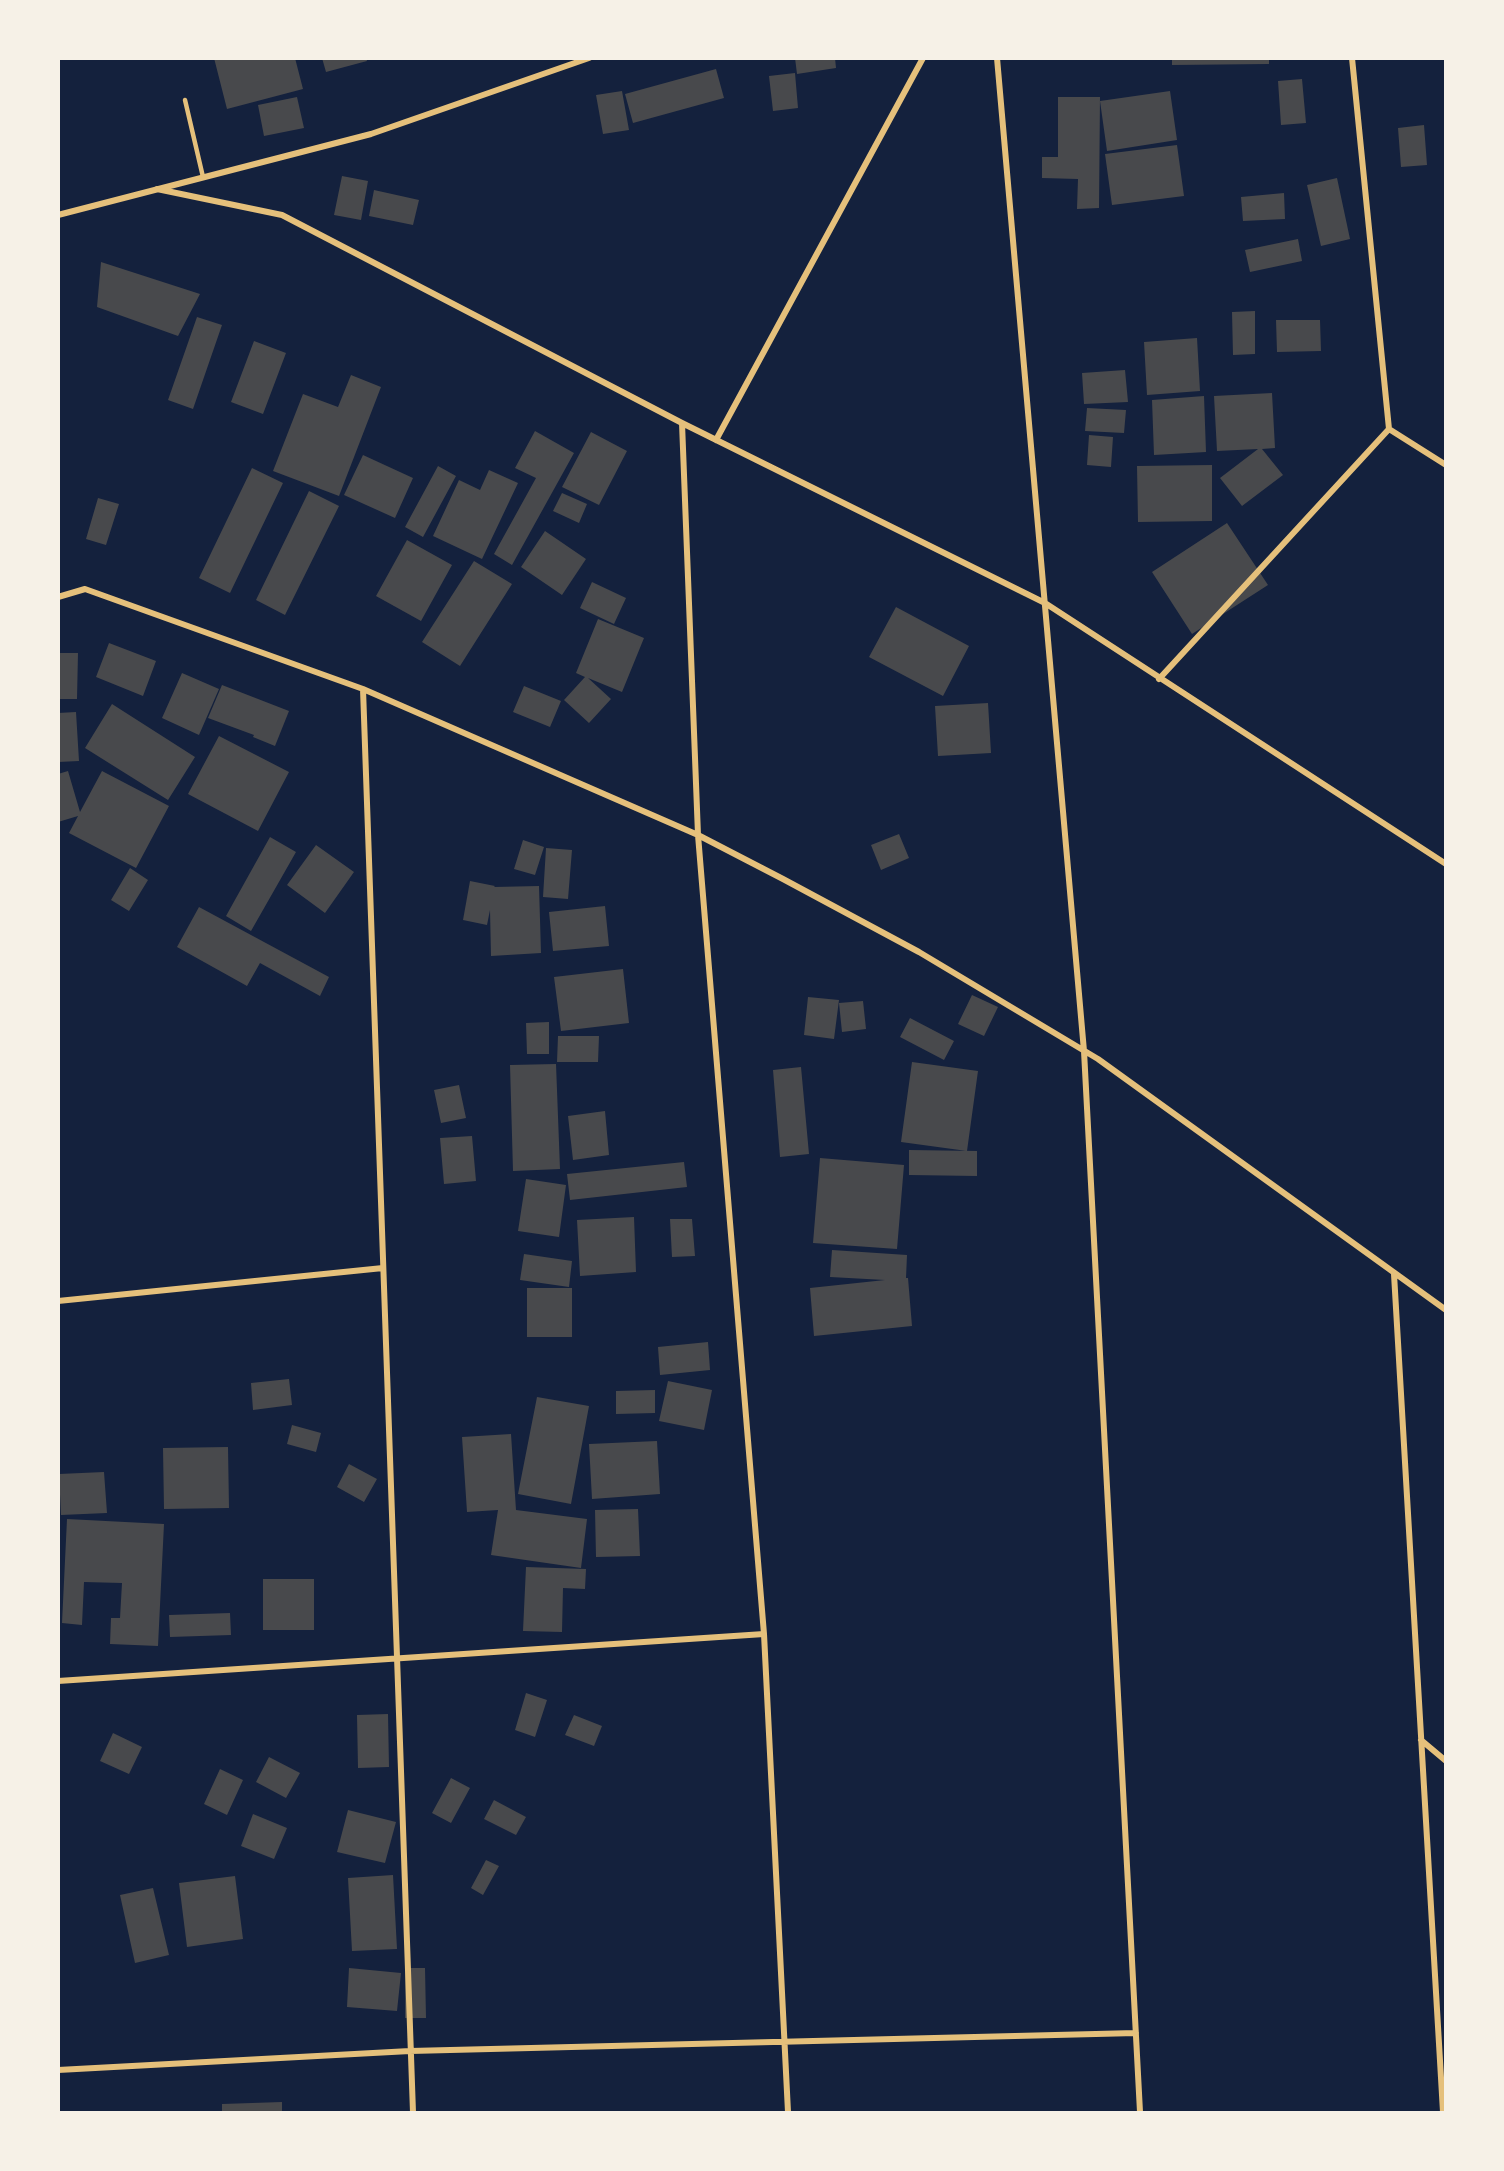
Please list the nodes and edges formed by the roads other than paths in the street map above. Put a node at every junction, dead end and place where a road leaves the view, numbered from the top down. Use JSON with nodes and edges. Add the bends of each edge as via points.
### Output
{"nodes":[{"id":1,"x":589,"y":58,"type":"edge"},
{"id":2,"x":923,"y":58,"type":"edge"},
{"id":3,"x":997,"y":58,"type":"edge"},
{"id":4,"x":1352,"y":58,"type":"edge"},
{"id":5,"x":185,"y":100,"type":"dead end"},
{"id":6,"x":203,"y":177,"type":"junction"},
{"id":7,"x":157,"y":189,"type":"junction"},
{"id":8,"x":58,"y":215,"type":"edge"},
{"id":9,"x":682,"y":423,"type":"junction"},
{"id":10,"x":1389,"y":429,"type":"junction"},
{"id":11,"x":716,"y":440,"type":"junction"},
{"id":12,"x":1446,"y":465,"type":"edge"},
{"id":13,"x":58,"y":597,"type":"edge"},
{"id":14,"x":1045,"y":603,"type":"junction"},
{"id":15,"x":1159,"y":679,"type":"junction"},
{"id":16,"x":363,"y":689,"type":"junction"},
{"id":17,"x":698,"y":835,"type":"junction"},
{"id":18,"x":1446,"y":864,"type":"edge"},
{"id":19,"x":1084,"y":1051,"type":"junction"},
{"id":20,"x":383,"y":1268,"type":"junction"},
{"id":21,"x":1394,"y":1274,"type":"junction"},
{"id":22,"x":58,"y":1301,"type":"edge"},
{"id":23,"x":1446,"y":1310,"type":"edge"},
{"id":24,"x":764,"y":1634,"type":"junction"},
{"id":25,"x":397,"y":1658,"type":"junction"},
{"id":26,"x":58,"y":1681,"type":"edge"},
{"id":27,"x":1422,"y":1740,"type":"junction"},
{"id":28,"x":1446,"y":1761,"type":"edge"},
{"id":29,"x":1136,"y":2033,"type":"junction"},
{"id":30,"x":785,"y":2042,"type":"junction"},
{"id":31,"x":410,"y":2051,"type":"junction"},
{"id":32,"x":58,"y":2070,"type":"edge"},
{"id":33,"x":413,"y":2112,"type":"edge"},
{"id":34,"x":788,"y":2112,"type":"edge"},
{"id":35,"x":1140,"y":2112,"type":"edge"},
{"id":36,"x":1443,"y":2112,"type":"edge"}],
"edges":[{"from":1,"to":6,"type":"street","via":[[371,134]]},
{"from":2,"to":11,"type":"street"},
{"from":3,"to":14,"type":"street"},
{"from":4,"to":10,"type":"street"},
{"from":5,"to":6,"type":"lane"},
{"from":6,"to":7,"type":"street"},
{"from":7,"to":8,"type":"street"},
{"from":7,"to":9,"type":"street","via":[[282,215]]},
{"from":9,"to":11,"type":"street"},
{"from":9,"to":17,"type":"street"},
{"from":10,"to":12,"type":"street"},
{"from":10,"to":15,"type":"street"},
{"from":11,"to":14,"type":"street"},
{"from":13,"to":16,"type":"street","via":[[85,589]]},
{"from":14,"to":15,"type":"street"},
{"from":14,"to":19,"type":"street"},
{"from":15,"to":18,"type":"street"},
{"from":16,"to":17,"type":"street"},
{"from":16,"to":20,"type":"street"},
{"from":17,"to":19,"type":"street","via":[[919,952]]},
{"from":17,"to":24,"type":"street"},
{"from":19,"to":21,"type":"street"},
{"from":19,"to":29,"type":"street"},
{"from":20,"to":22,"type":"street"},
{"from":20,"to":25,"type":"street"},
{"from":21,"to":23,"type":"street"},
{"from":21,"to":27,"type":"street"},
{"from":24,"to":25,"type":"street"},
{"from":24,"to":30,"type":"street"},
{"from":25,"to":26,"type":"street"},
{"from":25,"to":31,"type":"street"},
{"from":27,"to":28,"type":"street"},
{"from":27,"to":36,"type":"street"},
{"from":29,"to":30,"type":"street"},
{"from":29,"to":35,"type":"street"},
{"from":30,"to":31,"type":"street"},
{"from":30,"to":34,"type":"street"},
{"from":31,"to":32,"type":"street"},
{"from":31,"to":33,"type":"street"}]}
